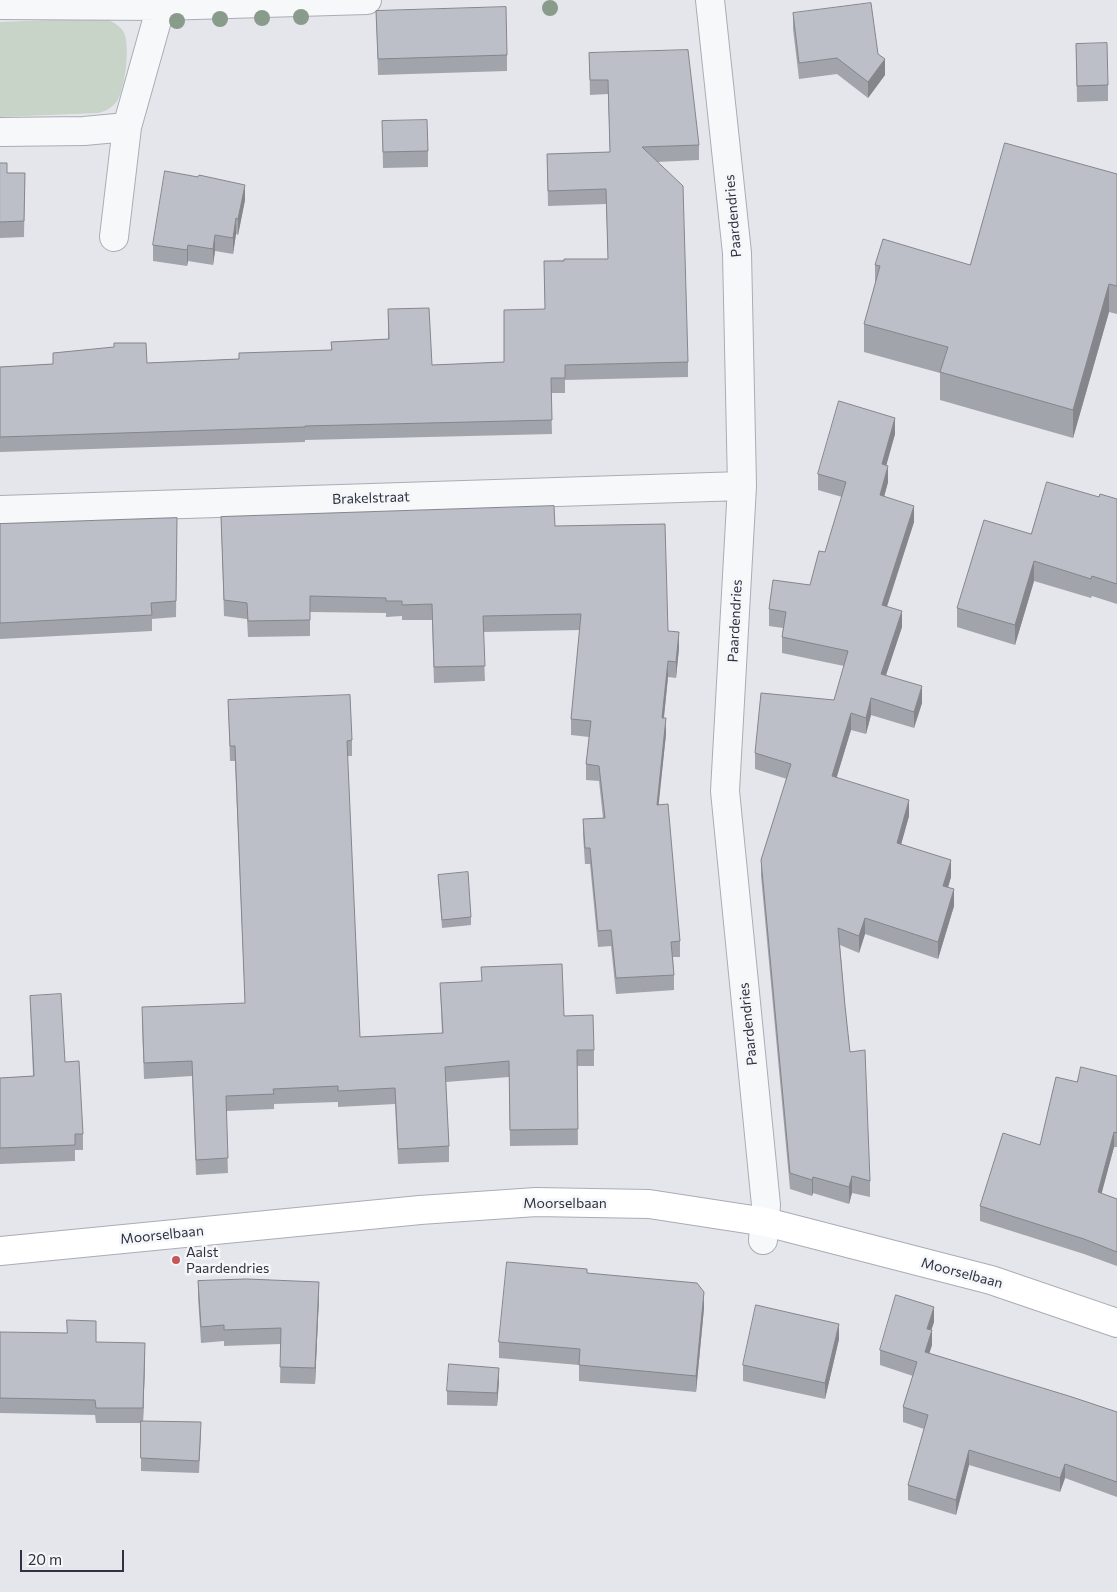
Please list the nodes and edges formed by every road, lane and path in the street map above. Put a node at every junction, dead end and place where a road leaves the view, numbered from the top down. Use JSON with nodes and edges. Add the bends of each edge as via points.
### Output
{"nodes":[{"id":1,"x":367,"y":0,"type":"edge"},
{"id":2,"x":710,"y":0,"type":"edge"},
{"id":3,"x":0,"y":5,"type":"edge"},
{"id":4,"x":161,"y":6,"type":"junction"},
{"id":5,"x":127,"y":126,"type":"junction"},
{"id":6,"x":0,"y":132,"type":"edge"},
{"id":7,"x":114,"y":237,"type":"dead end"},
{"id":8,"x":742,"y":486,"type":"junction"},
{"id":9,"x":0,"y":510,"type":"edge"},
{"id":10,"x":764,"y":1231,"type":"junction"},
{"id":11,"x":0,"y":1251,"type":"edge"},
{"id":12,"x":1117,"y":1322,"type":"edge"}],
"edges":[{"from":1,"to":4,"type":"street"},
{"from":2,"to":8,"type":"street","name":"Paardendries","via":[[737,253]]},
{"from":3,"to":4,"type":"street"},
{"from":4,"to":5,"type":"street"},
{"from":5,"to":6,"type":"street","via":[[84,131]]},
{"from":5,"to":7,"type":"street"},
{"from":8,"to":9,"type":"street","name":"Brakelstraat"},
{"from":8,"to":10,"type":"street","name":"Paardendries","via":[[725,792],[766,1205]]},
{"from":10,"to":11,"type":"main road","name":"Moorselbaan","via":[[649,1204],[536,1202],[410,1210]]},
{"from":10,"to":12,"type":"main road","name":"Moorselbaan","via":[[991,1280]]}]}
